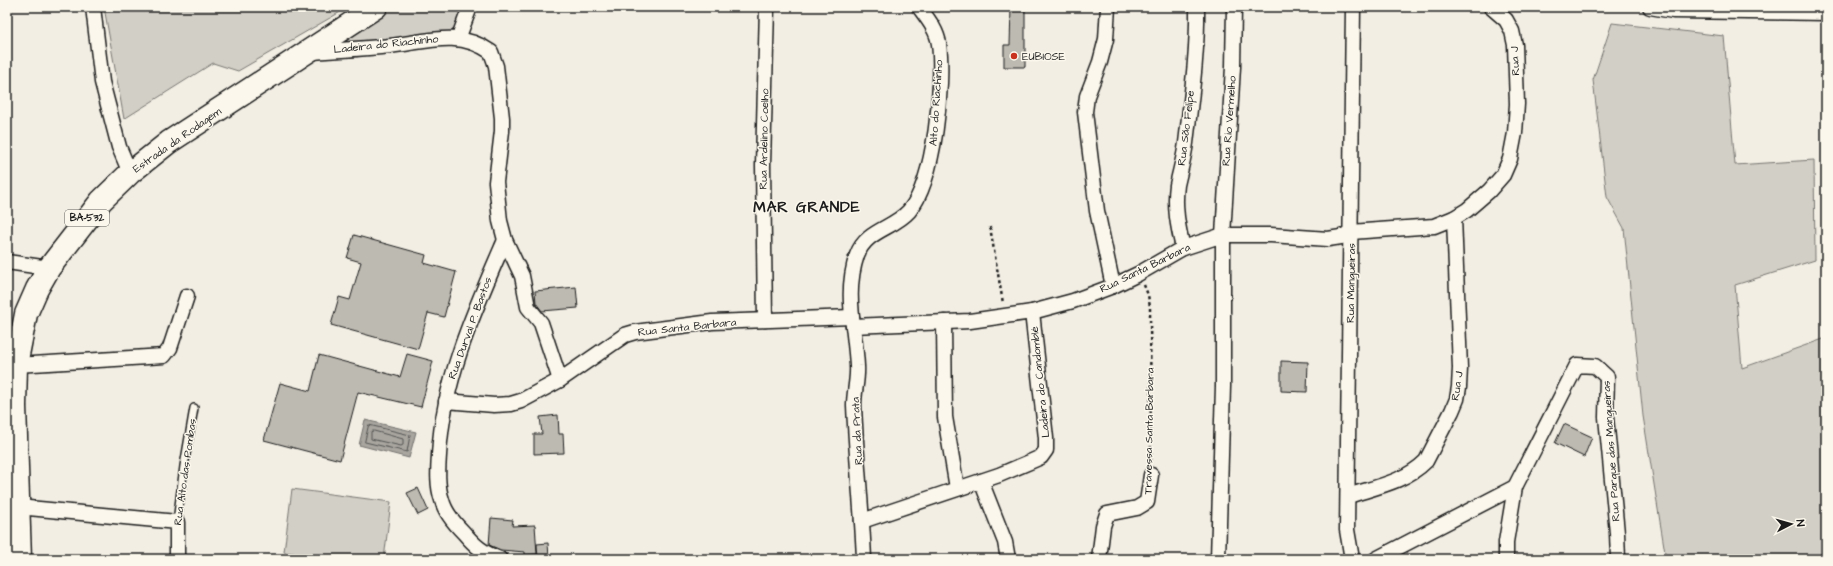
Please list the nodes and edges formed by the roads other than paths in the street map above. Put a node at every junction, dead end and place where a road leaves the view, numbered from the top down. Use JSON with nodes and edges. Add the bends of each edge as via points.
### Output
{"nodes":[{"id":1,"x":93,"y":7,"type":"edge"},
{"id":2,"x":376,"y":7,"type":"edge"},
{"id":3,"x":470,"y":7,"type":"edge"},
{"id":4,"x":767,"y":7,"type":"edge"},
{"id":5,"x":919,"y":7,"type":"edge"},
{"id":6,"x":1108,"y":7,"type":"edge"},
{"id":7,"x":1197,"y":7,"type":"edge"},
{"id":8,"x":1234,"y":7,"type":"edge"},
{"id":9,"x":1353,"y":7,"type":"edge"},
{"id":10,"x":1490,"y":7,"type":"edge"},
{"id":11,"x":1650,"y":7,"type":"edge"},
{"id":12,"x":1826,"y":13,"type":"edge"},
{"id":13,"x":458,"y":39,"type":"junction"},
{"id":14,"x":305,"y":53,"type":"junction"},
{"id":15,"x":130,"y":173,"type":"junction"},
{"id":16,"x":1454,"y":218,"type":"junction"},
{"id":17,"x":1351,"y":232,"type":"junction"},
{"id":18,"x":1223,"y":235,"type":"junction"},
{"id":19,"x":505,"y":240,"type":"junction"},
{"id":20,"x":1183,"y":248,"type":"junction"},
{"id":21,"x":7,"y":262,"type":"edge"},
{"id":22,"x":49,"y":268,"type":"junction"},
{"id":23,"x":1113,"y":286,"type":"junction"},
{"id":24,"x":187,"y":296,"type":"dead end"},
{"id":25,"x":1032,"y":312,"type":"junction"},
{"id":26,"x":765,"y":320,"type":"junction"},
{"id":27,"x":852,"y":321,"type":"junction"},
{"id":28,"x":944,"y":322,"type":"junction"},
{"id":29,"x":16,"y":365,"type":"junction"},
{"id":30,"x":560,"y":380,"type":"junction"},
{"id":31,"x":446,"y":401,"type":"junction"},
{"id":32,"x":194,"y":408,"type":"dead end"},
{"id":33,"x":1151,"y":475,"type":"road end"},
{"id":34,"x":981,"y":482,"type":"junction"},
{"id":35,"x":1515,"y":487,"type":"junction"},
{"id":36,"x":957,"y":488,"type":"junction"},
{"id":37,"x":1348,"y":496,"type":"junction"},
{"id":38,"x":14,"y":514,"type":"edge"},
{"id":39,"x":862,"y":520,"type":"junction"},
{"id":40,"x":178,"y":522,"type":"junction"},
{"id":41,"x":15,"y":550,"type":"edge"},
{"id":42,"x":485,"y":556,"type":"edge"},
{"id":43,"x":177,"y":559,"type":"edge"},
{"id":44,"x":500,"y":559,"type":"edge"},
{"id":45,"x":864,"y":559,"type":"edge"},
{"id":46,"x":1008,"y":559,"type":"edge"},
{"id":47,"x":1099,"y":559,"type":"edge"},
{"id":48,"x":1218,"y":559,"type":"edge"},
{"id":49,"x":1352,"y":559,"type":"edge"},
{"id":50,"x":1376,"y":559,"type":"edge"},
{"id":51,"x":1506,"y":559,"type":"edge"},
{"id":52,"x":1618,"y":559,"type":"edge"}],
"edges":[{"from":1,"to":15,"type":"street","via":[[102,82],[119,147]]},
{"from":2,"to":14,"type":"main road","name":"Estrada da Rodagem","number":"BA-532"},
{"from":3,"to":13,"type":"street"},
{"from":4,"to":26,"type":"street","name":"Rua Ardelino Coelho","via":[[763,165]]},
{"from":5,"to":27,"type":"street","name":"Alto do Riachinho","via":[[933,27],[939,43],[940,70],[934,146],[916,201],[902,217],[864,242],[857,254],[850,285]]},
{"from":6,"to":23,"type":"street","via":[[1105,44],[1087,96],[1085,112],[1097,211]]},
{"from":7,"to":20,"type":"street","name":"Rua São Felipe","via":[[1186,144],[1176,203],[1177,223]]},
{"from":8,"to":18,"type":"street","name":"Rua Rio Vermelho"},
{"from":9,"to":17,"type":"street","name":"Rua Mangueiras"},
{"from":10,"to":16,"type":"street","name":"Rua J","via":[[1506,20],[1515,45],[1515,133],[1510,159],[1503,175],[1489,191]]},
{"from":11,"to":12,"type":"street","via":[[1673,11]]},
{"from":13,"to":14,"type":"street","name":"Ladeira do Riachinho","via":[[439,38],[390,46]]},
{"from":13,"to":19,"type":"street","name":"Ladeira do Riachinho","via":[[491,52],[496,66],[502,131],[496,182]]},
{"from":14,"to":15,"type":"main road","name":"Estrada da Rodagem","number":"BA-532","via":[[169,142]]},
{"from":15,"to":22,"type":"main road","name":"Estrada da Rodagem","number":"BA-532","via":[[101,201]]},
{"from":16,"to":17,"type":"street","name":"Rua J","via":[[1434,226]]},
{"from":16,"to":37,"type":"street","name":"Rua J","via":[[1460,368],[1457,399],[1426,461],[1418,469],[1399,480]]},
{"from":17,"to":18,"type":"street","name":"Rua J","via":[[1328,239]]},
{"from":17,"to":37,"type":"street","name":"Rua Mangueiras"},
{"from":18,"to":20,"type":"street","name":"Rua Santa Barbara"},
{"from":18,"to":48,"type":"street","name":"Rua Rio Vermelho","via":[[1223,393]]},
{"from":19,"to":30,"type":"street","name":"Ladeira do Riachinho","via":[[522,276],[528,307],[538,317],[544,330]]},
{"from":19,"to":31,"type":"street","name":"Rua Durval P. Bastos","via":[[461,347]]},
{"from":20,"to":23,"type":"street","name":"Rua Santa Barbara"},
{"from":21,"to":22,"type":"street"},
{"from":22,"to":29,"type":"main road","name":"Estrada da Rodagem","number":"BA-532","via":[[26,314]]},
{"from":23,"to":25,"type":"street","name":"Rua Santa Barbara"},
{"from":24,"to":29,"type":"street","via":[[170,348],[164,356]]},
{"from":25,"to":28,"type":"street","name":"Rua Santa Barbara"},
{"from":25,"to":34,"type":"street","name":"Ladeira do Candomblé","via":[[1046,450],[1041,457]]},
{"from":26,"to":27,"type":"street","name":"Rua Santa Barbara"},
{"from":26,"to":30,"type":"street","name":"Rua Santa Barbara","via":[[712,322],[635,332],[625,335]]},
{"from":27,"to":28,"type":"street","name":"Rua Santa Barbara"},
{"from":27,"to":39,"type":"street","name":"Rua da Prata","via":[[857,368],[854,403]]},
{"from":28,"to":36,"type":"street","via":[[945,417]]},
{"from":29,"to":38,"type":"main road","name":"Estrada da Rodagem","number":"BA-532"},
{"from":30,"to":31,"type":"street","name":"Rua Santa Barbara","via":[[526,399],[511,404]]},
{"from":31,"to":42,"type":"street","name":"Rua Durval P. Bastos","via":[[440,439],[438,482],[442,502],[453,521]]},
{"from":32,"to":40,"type":"lane","name":"Rua Alto das Pombas"},
{"from":33,"to":47,"type":"street","name":"Travessa Santa Barbara","via":[[1148,502],[1137,508],[1107,514]]},
{"from":34,"to":36,"type":"street","name":"Ladeira do Candomblé"},
{"from":34,"to":46,"type":"street","via":[[1005,542]]},
{"from":35,"to":50,"type":"street"},
{"from":35,"to":51,"type":"street","via":[[1506,542]]},
{"from":35,"to":52,"type":"street","name":"Rua Parque das Mangueiras","via":[[1577,365],[1595,366],[1607,377],[1606,417]]},
{"from":36,"to":39,"type":"street","name":"Ladeira do Candomblé"},
{"from":37,"to":49,"type":"street","name":"Rua Mangueiras","via":[[1347,530]]},
{"from":38,"to":40,"type":"street"},
{"from":38,"to":41,"type":"main road","name":"Estrada da Rodagem","number":"BA-532"},
{"from":39,"to":45,"type":"street","name":"Rua da Prata"},
{"from":40,"to":43,"type":"street","name":"Rua Alto das Pombas"},
{"from":42,"to":44,"type":"street","name":"Rua Durval P. Bastos"}]}
